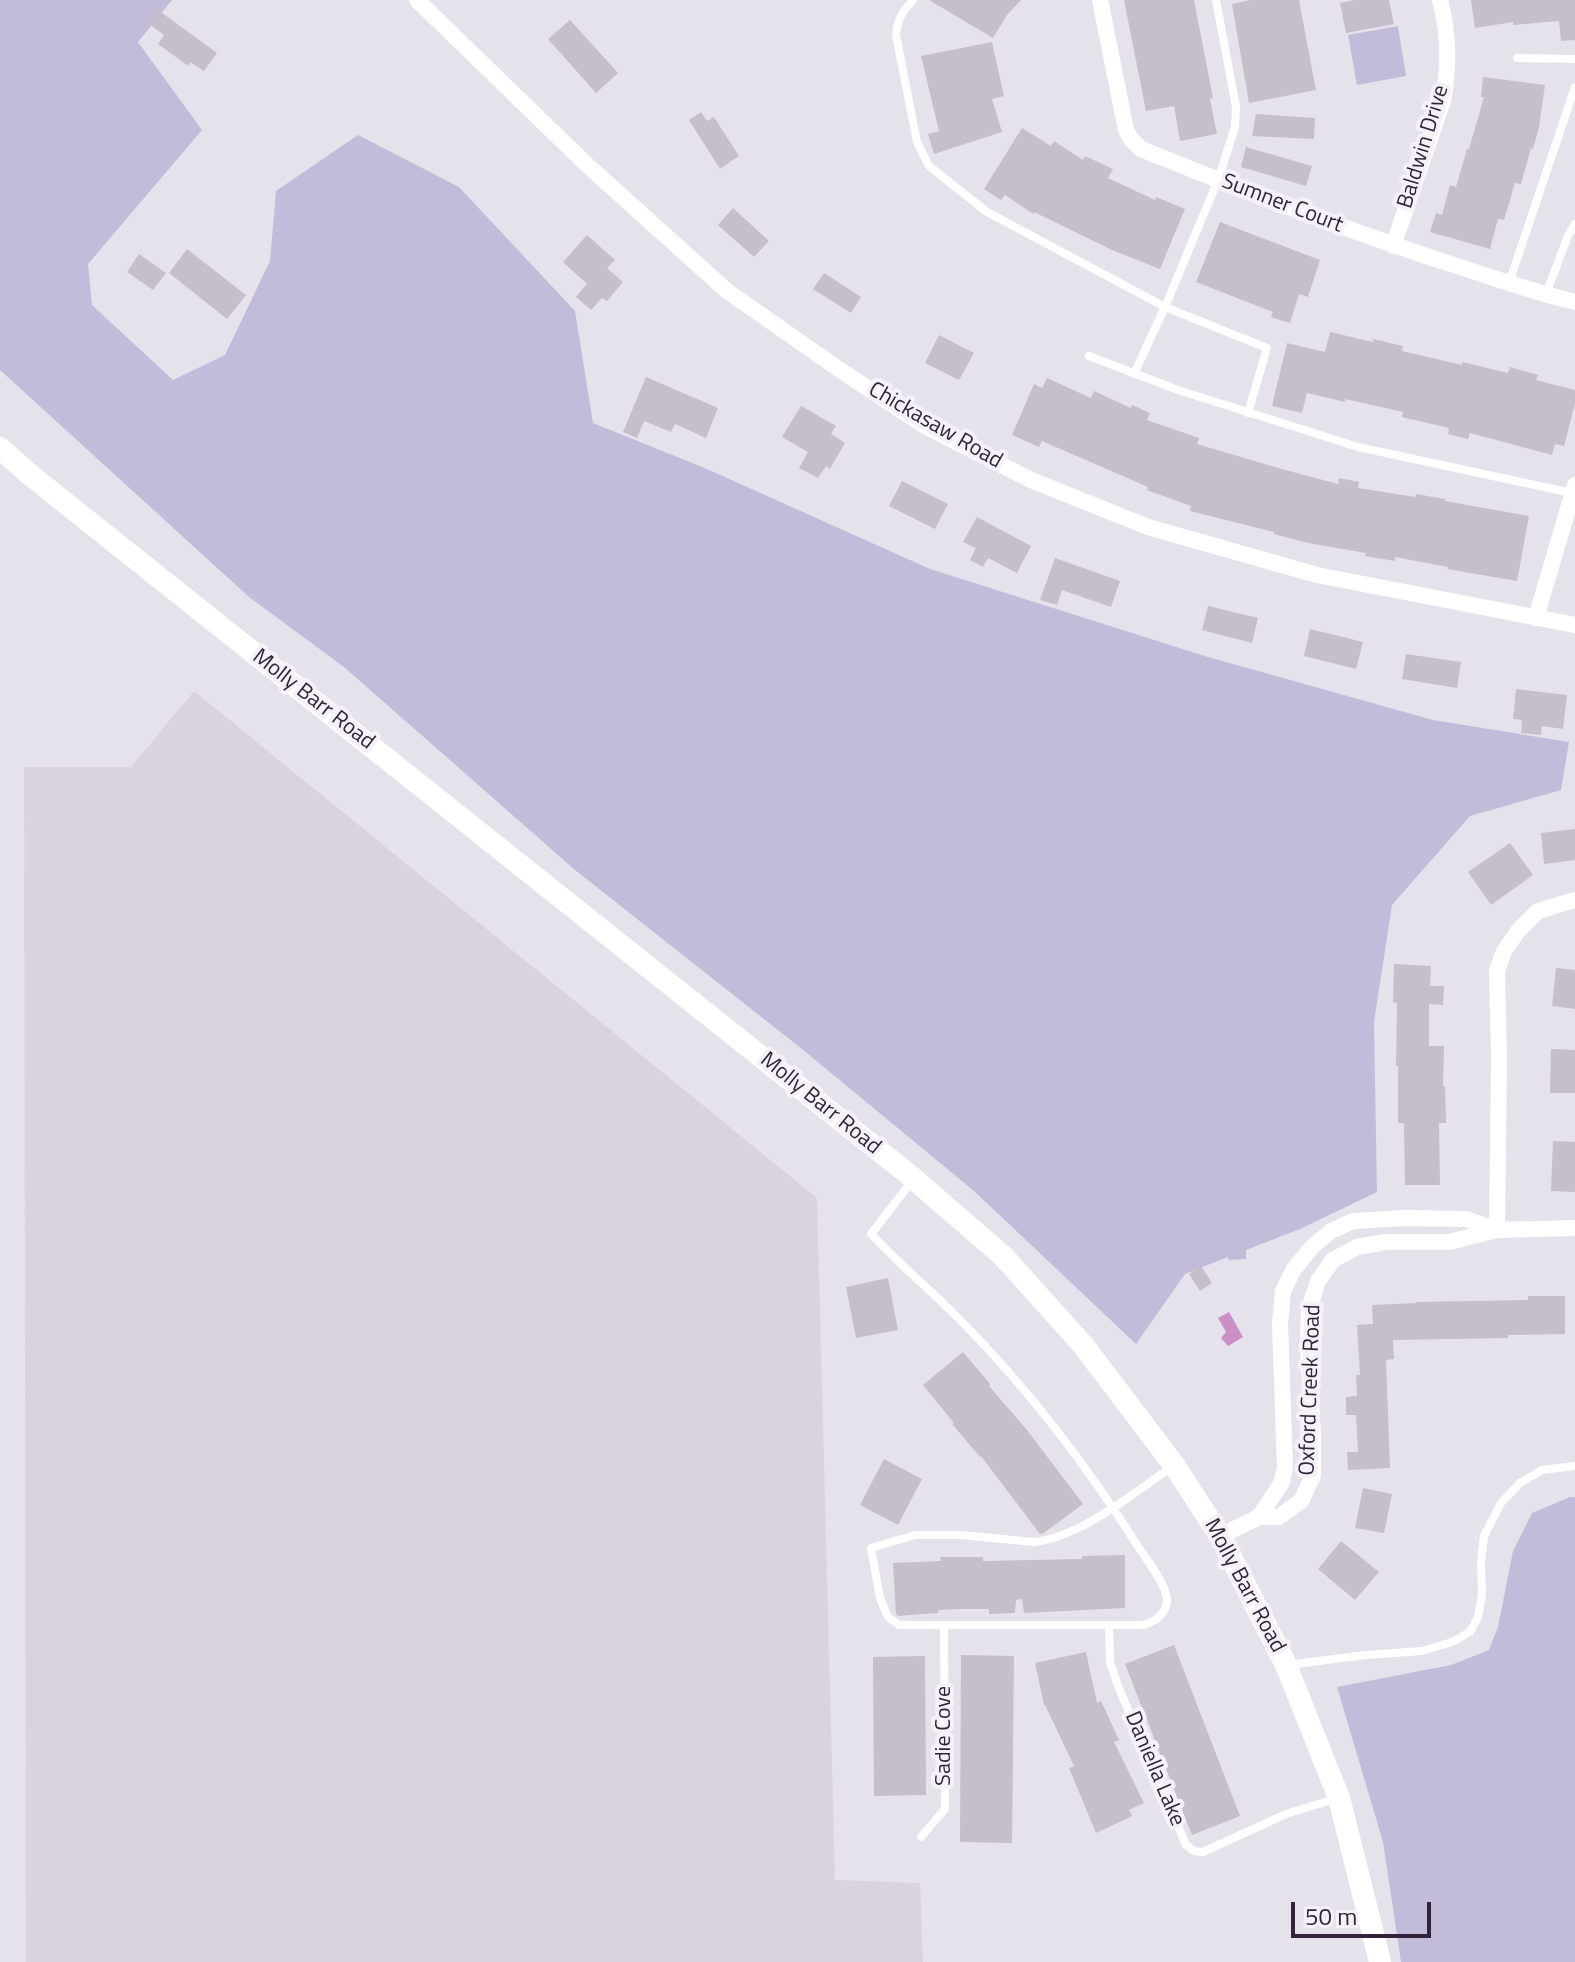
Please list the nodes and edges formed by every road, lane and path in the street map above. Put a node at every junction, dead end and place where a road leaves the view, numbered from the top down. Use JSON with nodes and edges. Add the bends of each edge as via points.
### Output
{"nodes":[{"id":1,"x":417,"y":0,"type":"edge"},
{"id":2,"x":913,"y":0,"type":"edge"},
{"id":3,"x":1100,"y":0,"type":"edge"},
{"id":4,"x":1216,"y":0,"type":"edge"},
{"id":5,"x":1440,"y":0,"type":"edge"},
{"id":6,"x":1517,"y":58,"type":"dead end"},
{"id":7,"x":1575,"y":59,"type":"edge"},
{"id":8,"x":1575,"y":87,"type":"edge"},
{"id":9,"x":1218,"y":180,"type":"junction"},
{"id":10,"x":1575,"y":224,"type":"edge"},
{"id":11,"x":1393,"y":246,"type":"junction"},
{"id":12,"x":1509,"y":283,"type":"junction"},
{"id":13,"x":1546,"y":295,"type":"junction"},
{"id":14,"x":1575,"y":302,"type":"edge"},
{"id":15,"x":1165,"y":307,"type":"junction"},
{"id":16,"x":1089,"y":356,"type":"dead end"},
{"id":17,"x":1134,"y":374,"type":"junction"},
{"id":18,"x":1248,"y":413,"type":"junction"},
{"id":19,"x":0,"y":448,"type":"edge"},
{"id":20,"x":1573,"y":489,"type":"edge"},
{"id":21,"x":1536,"y":618,"type":"junction"},
{"id":22,"x":1575,"y":625,"type":"edge"},
{"id":23,"x":1575,"y":900,"type":"edge"},
{"id":24,"x":913,"y":1179,"type":"junction"},
{"id":25,"x":1575,"y":1228,"type":"edge"},
{"id":26,"x":1497,"y":1230,"type":"junction"},
{"id":27,"x":1282,"y":1305,"type":"junction"},
{"id":28,"x":1310,"y":1307,"type":"junction"},
{"id":29,"x":1174,"y":1465,"type":"junction"},
{"id":30,"x":1575,"y":1466,"type":"edge"},
{"id":31,"x":1114,"y":1507,"type":"junction"},
{"id":32,"x":1259,"y":1517,"type":"junction"},
{"id":33,"x":1220,"y":1536,"type":"junction"},
{"id":34,"x":944,"y":1625,"type":"junction"},
{"id":35,"x":1109,"y":1625,"type":"junction"},
{"id":36,"x":1286,"y":1665,"type":"junction"},
{"id":37,"x":1339,"y":1798,"type":"junction"},
{"id":38,"x":921,"y":1837,"type":"dead end"},
{"id":39,"x":1380,"y":1962,"type":"edge"}],
"edges":[{"from":1,"to":21,"type":"street","name":"Chickasaw Road","via":[[727,291],[925,426],[1031,480],[1148,527],[1317,575]]},
{"from":2,"to":15,"type":"lane","via":[[902,12],[896,35],[917,142],[929,166],[987,212]]},
{"from":3,"to":9,"type":"street","name":"Sumner Court","via":[[1131,139],[1141,149]]},
{"from":4,"to":9,"type":"lane","via":[[1236,107]]},
{"from":5,"to":11,"type":"street","name":"Baldwin Drive","via":[[1447,48],[1445,92]]},
{"from":6,"to":7,"type":"lane"},
{"from":8,"to":12,"type":"lane"},
{"from":9,"to":11,"type":"street","name":"Sumner Court"},
{"from":9,"to":15,"type":"lane"},
{"from":10,"to":13,"type":"lane"},
{"from":11,"to":12,"type":"street","name":"Sumner Court"},
{"from":12,"to":13,"type":"street","name":"Sumner Court"},
{"from":13,"to":14,"type":"street","name":"Sumner Court"},
{"from":15,"to":17,"type":"lane"},
{"from":15,"to":18,"type":"lane","via":[[1267,348]]},
{"from":16,"to":17,"type":"lane"},
{"from":17,"to":18,"type":"lane"},
{"from":18,"to":20,"type":"lane","via":[[1358,447]]},
{"from":19,"to":24,"type":"main road","name":"Molly Barr Road"},
{"from":20,"to":21,"type":"street"},
{"from":21,"to":22,"type":"street","name":"Chickasaw Road"},
{"from":23,"to":26,"type":"street","via":[[1538,911],[1504,951],[1497,971]]},
{"from":24,"to":29,"type":"main road","name":"Molly Barr Road","via":[[1003,1256],[1083,1345]]},
{"from":24,"to":31,"type":"lane","via":[[871,1234],[963,1323],[1050,1419]]},
{"from":25,"to":26,"type":"street","name":"Oxford Creek Road"},
{"from":26,"to":27,"type":"street","name":"Oxford Creek Road","via":[[1466,1219],[1353,1221],[1312,1247],[1294,1269]]},
{"from":26,"to":28,"type":"street","name":"Oxford Creek Road","via":[[1449,1242],[1357,1247],[1333,1260],[1318,1281]]},
{"from":27,"to":28,"type":"lane"},
{"from":27,"to":32,"type":"street","name":"Oxford Creek Road","via":[[1285,1467],[1282,1482]]},
{"from":28,"to":32,"type":"street","name":"Oxford Creek Road","via":[[1313,1476],[1301,1501],[1279,1517]]},
{"from":29,"to":31,"type":"lane"},
{"from":29,"to":33,"type":"main road","name":"Molly Barr Road"},
{"from":30,"to":36,"type":"lane","via":[[1542,1470],[1501,1503],[1484,1536],[1482,1595],[1470,1632],[1422,1651]]},
{"from":31,"to":34,"type":"lane","via":[[1046,1541],[915,1535],[871,1548],[888,1617],[899,1625]]},
{"from":31,"to":35,"type":"lane","via":[[1167,1599],[1153,1623]]},
{"from":32,"to":33,"type":"street","name":"Oxford Creek Road"},
{"from":33,"to":36,"type":"main road","name":"Molly Barr Road"},
{"from":34,"to":35,"type":"lane"},
{"from":34,"to":38,"type":"lane","name":"Sadie Cove","via":[[945,1809]]},
{"from":35,"to":37,"type":"lane","name":"Daniella Lake","via":[[1110,1662],[1118,1686],[1186,1845],[1203,1852],[1286,1814]]},
{"from":36,"to":37,"type":"main road","name":"Molly Barr Road"},
{"from":37,"to":39,"type":"main road","name":"Molly Barr Road"}]}
